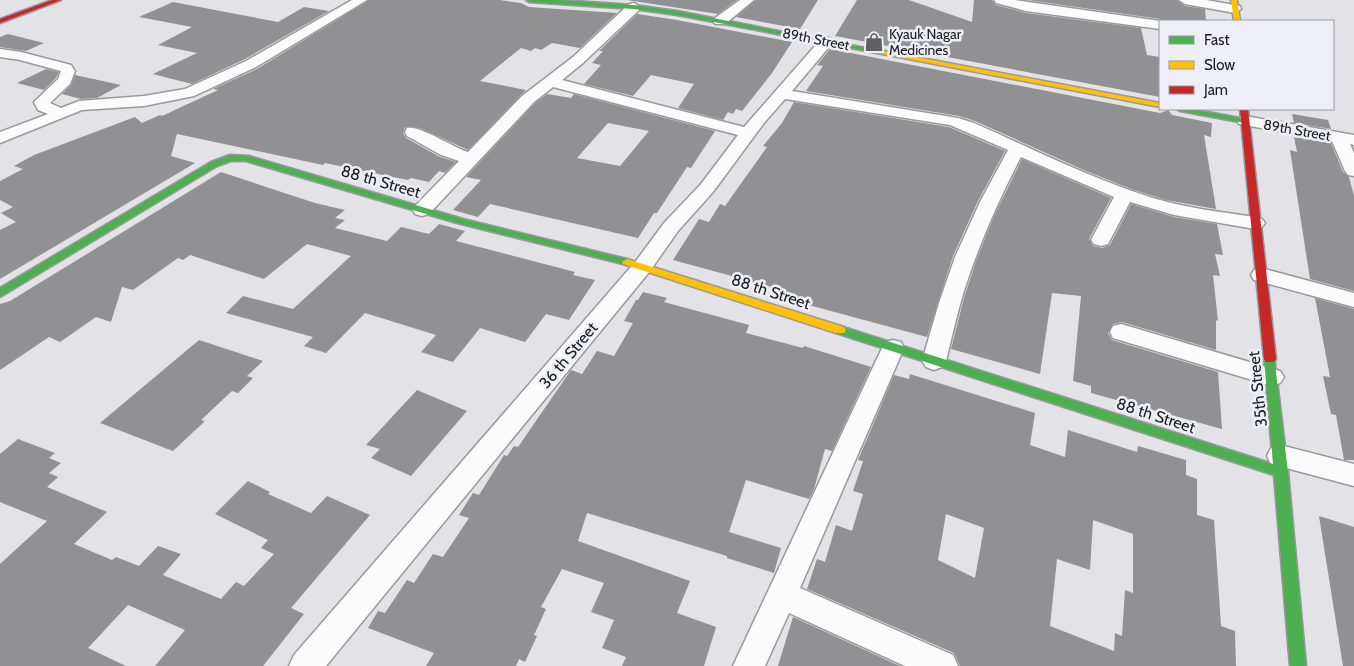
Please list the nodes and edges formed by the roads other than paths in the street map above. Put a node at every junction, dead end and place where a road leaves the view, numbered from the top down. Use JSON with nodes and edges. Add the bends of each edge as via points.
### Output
{"nodes":[{"id":1,"x":58,"y":0,"type":"edge"},
{"id":2,"x":361,"y":0,"type":"edge"},
{"id":3,"x":529,"y":0,"type":"edge"},
{"id":4,"x":748,"y":0,"type":"edge"},
{"id":5,"x":1000,"y":0,"type":"edge"},
{"id":6,"x":1185,"y":0,"type":"edge"},
{"id":7,"x":634,"y":7,"type":"junction"},
{"id":8,"x":1235,"y":10,"type":"edge"},
{"id":9,"x":0,"y":21,"type":"edge"},
{"id":10,"x":720,"y":21,"type":"junction"},
{"id":11,"x":1159,"y":25,"type":"edge"},
{"id":12,"x":827,"y":41,"type":"junction"},
{"id":13,"x":0,"y":53,"type":"edge"},
{"id":14,"x":550,"y":81,"type":"junction"},
{"id":15,"x":783,"y":94,"type":"junction"},
{"id":16,"x":1159,"y":105,"type":"edge"},
{"id":17,"x":1191,"y":110,"type":"edge"},
{"id":18,"x":62,"y":114,"type":"junction"},
{"id":19,"x":1244,"y":115,"type":"edge"},
{"id":20,"x":413,"y":132,"type":"dead end"},
{"id":21,"x":748,"y":133,"type":"junction"},
{"id":22,"x":0,"y":138,"type":"edge"},
{"id":23,"x":1346,"y":139,"type":"edge"},
{"id":24,"x":1017,"y":148,"type":"junction"},
{"id":25,"x":471,"y":159,"type":"junction"},
{"id":26,"x":1354,"y":171,"type":"edge"},
{"id":27,"x":1125,"y":194,"type":"junction"},
{"id":28,"x":422,"y":210,"type":"junction"},
{"id":29,"x":1256,"y":222,"type":"junction"},
{"id":30,"x":1101,"y":240,"type":"dead end"},
{"id":31,"x":643,"y":266,"type":"junction"},
{"id":32,"x":1261,"y":276,"type":"junction"},
{"id":33,"x":0,"y":293,"type":"edge"},
{"id":34,"x":1354,"y":300,"type":"edge"},
{"id":35,"x":1121,"y":332,"type":"dead end"},
{"id":36,"x":893,"y":348,"type":"junction"},
{"id":37,"x":934,"y":361,"type":"junction"},
{"id":38,"x":1272,"y":377,"type":"junction"},
{"id":39,"x":1281,"y":464,"type":"junction"},
{"id":40,"x":1354,"y":475,"type":"edge"},
{"id":41,"x":782,"y":594,"type":"junction"},
{"id":42,"x":305,"y":666,"type":"edge"},
{"id":43,"x":749,"y":666,"type":"edge"},
{"id":44,"x":942,"y":666,"type":"edge"},
{"id":45,"x":1298,"y":666,"type":"edge"}],
"edges":[{"from":1,"to":9,"type":"main road"},
{"from":2,"to":18,"type":"street","via":[[251,64],[189,93],[144,101],[79,106]]},
{"from":3,"to":7,"type":"main road","name":"89th Street"},
{"from":4,"to":10,"type":"street"},
{"from":5,"to":11,"type":"street","via":[[1026,7]]},
{"from":6,"to":8,"type":"street"},
{"from":7,"to":10,"type":"main road","name":"89th Street"},
{"from":7,"to":14,"type":"street","via":[[578,60]]},
{"from":10,"to":12,"type":"main road","name":"89th Street"},
{"from":12,"to":15,"type":"street","name":"36 th Street"},
{"from":12,"to":16,"type":"main road","name":"89th Street"},
{"from":13,"to":18,"type":"street","via":[[66,68],[65,81],[42,102],[44,107]]},
{"from":14,"to":21,"type":"street"},
{"from":14,"to":25,"type":"street","via":[[528,99]]},
{"from":15,"to":21,"type":"street","name":"36 th Street"},
{"from":15,"to":24,"type":"street","via":[[952,121]]},
{"from":17,"to":19,"type":"main road","name":"89th Street"},
{"from":18,"to":22,"type":"street"},
{"from":19,"to":23,"type":"street","name":"89th Street"},
{"from":19,"to":29,"type":"main road","name":"35th Street"},
{"from":20,"to":25,"type":"street","via":[[447,151]]},
{"from":21,"to":31,"type":"street","name":"36 th Street"},
{"from":23,"to":26,"type":"street"},
{"from":24,"to":27,"type":"street"},
{"from":24,"to":37,"type":"street","via":[[973,239],[952,295]]},
{"from":25,"to":28,"type":"street"},
{"from":27,"to":29,"type":"street","via":[[1181,211]]},
{"from":27,"to":30,"type":"street"},
{"from":28,"to":31,"type":"main road","name":"88 th Street"},
{"from":28,"to":33,"type":"main road","name":"88 th Street","via":[[246,158],[230,158],[214,164]]},
{"from":29,"to":32,"type":"main road","name":"35th Street"},
{"from":31,"to":36,"type":"main road","name":"88 th Street"},
{"from":31,"to":42,"type":"street","name":"36 th Street"},
{"from":32,"to":34,"type":"street"},
{"from":32,"to":38,"type":"main road","name":"35th Street"},
{"from":35,"to":38,"type":"street"},
{"from":36,"to":37,"type":"main road","name":"88 th Street"},
{"from":36,"to":41,"type":"street"},
{"from":37,"to":39,"type":"main road","name":"88 th Street"},
{"from":38,"to":39,"type":"main road","name":"35th Street"},
{"from":39,"to":40,"type":"street"},
{"from":39,"to":45,"type":"main road","name":"35th Street"},
{"from":41,"to":43,"type":"street"},
{"from":41,"to":44,"type":"street"}]}
